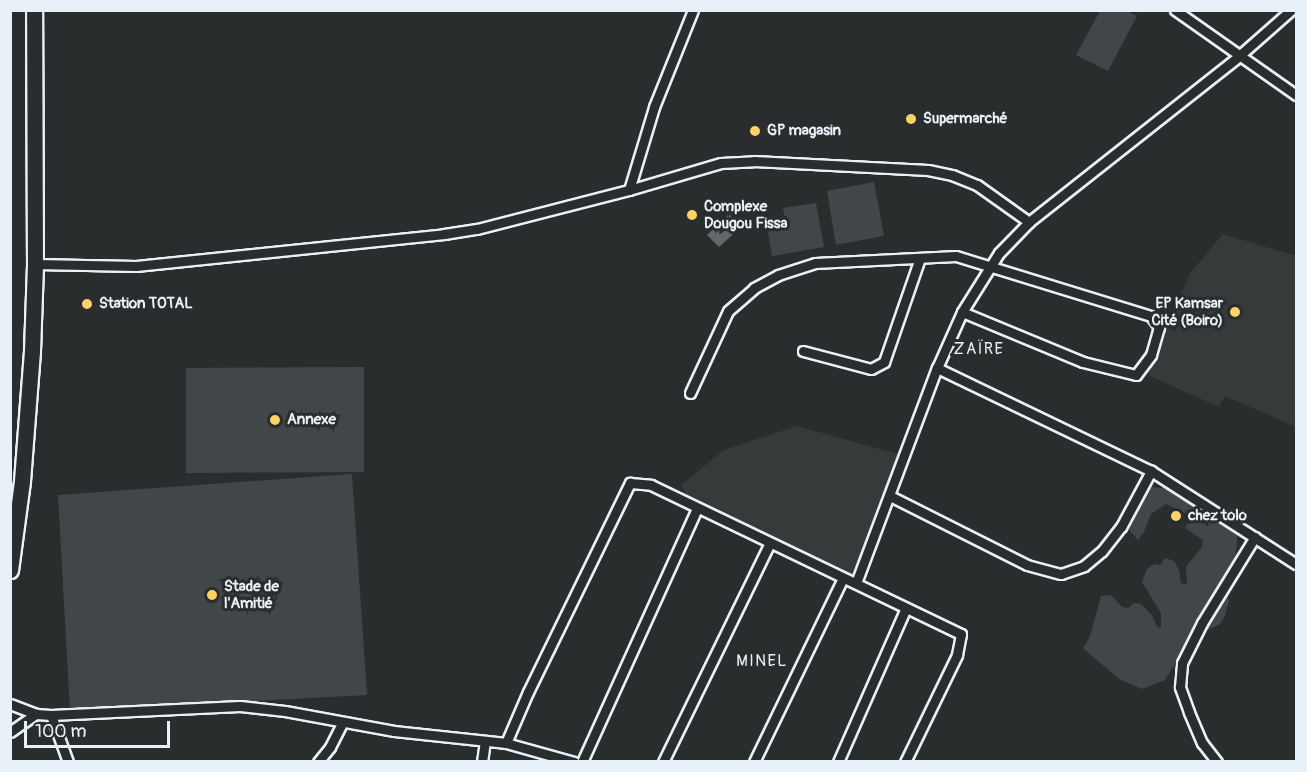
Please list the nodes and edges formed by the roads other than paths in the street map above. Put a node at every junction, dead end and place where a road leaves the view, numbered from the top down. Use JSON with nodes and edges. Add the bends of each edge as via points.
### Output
{"nodes":[{"id":1,"x":34,"y":10,"type":"edge"},
{"id":2,"x":693,"y":10,"type":"edge"},
{"id":3,"x":1175,"y":10,"type":"edge"},
{"id":4,"x":1291,"y":10,"type":"edge"},
{"id":5,"x":1239,"y":56,"type":"junction"},
{"id":6,"x":1296,"y":95,"type":"edge"},
{"id":7,"x":628,"y":190,"type":"junction"},
{"id":8,"x":1029,"y":222,"type":"junction"},
{"id":9,"x":920,"y":258,"type":"junction"},
{"id":10,"x":35,"y":264,"type":"junction"},
{"id":11,"x":990,"y":265,"type":"junction"},
{"id":12,"x":962,"y":312,"type":"junction"},
{"id":13,"x":803,"y":351,"type":"dead end"},
{"id":14,"x":937,"y":368,"type":"junction"},
{"id":15,"x":690,"y":393,"type":"dead end"},
{"id":16,"x":1151,"y":471,"type":"junction"},
{"id":17,"x":890,"y":496,"type":"junction"},
{"id":18,"x":697,"y":508,"type":"junction"},
{"id":19,"x":1255,"y":537,"type":"junction"},
{"id":20,"x":770,"y":543,"type":"junction"},
{"id":21,"x":1296,"y":564,"type":"edge"},
{"id":22,"x":10,"y":570,"type":"edge"},
{"id":23,"x":843,"y":578,"type":"junction"},
{"id":24,"x":855,"y":584,"type":"junction"},
{"id":25,"x":906,"y":608,"type":"junction"},
{"id":26,"x":10,"y":704,"type":"edge"},
{"id":27,"x":36,"y":714,"type":"junction"},
{"id":28,"x":51,"y":715,"type":"junction"},
{"id":29,"x":343,"y":722,"type":"junction"},
{"id":30,"x":10,"y":732,"type":"edge"},
{"id":31,"x":485,"y":741,"type":"junction"},
{"id":32,"x":506,"y":743,"type":"junction"},
{"id":33,"x":68,"y":762,"type":"edge"},
{"id":34,"x":318,"y":762,"type":"edge"},
{"id":35,"x":482,"y":762,"type":"edge"},
{"id":36,"x":574,"y":762,"type":"edge"},
{"id":37,"x":582,"y":762,"type":"edge"},
{"id":38,"x":663,"y":762,"type":"edge"},
{"id":39,"x":754,"y":762,"type":"edge"},
{"id":40,"x":838,"y":762,"type":"edge"},
{"id":41,"x":905,"y":762,"type":"edge"},
{"id":42,"x":1217,"y":762,"type":"edge"}],
"edges":[{"from":1,"to":10,"type":"main road"},
{"from":2,"to":7,"type":"street","via":[[654,107]]},
{"from":3,"to":5,"type":"street"},
{"from":4,"to":5,"type":"street"},
{"from":5,"to":6,"type":"street"},
{"from":5,"to":8,"type":"street"},
{"from":7,"to":8,"type":"street","via":[[721,163],[754,161],[928,170],[977,185]]},
{"from":7,"to":10,"type":"street","via":[[444,234],[136,266]]},
{"from":8,"to":11,"type":"street"},
{"from":9,"to":11,"type":"street","via":[[956,256]]},
{"from":9,"to":13,"type":"street","via":[[884,362],[871,369]]},
{"from":9,"to":15,"type":"street","via":[[815,263],[778,274],[754,288],[728,311]]},
{"from":10,"to":22,"type":"main road","via":[[29,401]]},
{"from":11,"to":12,"type":"street"},
{"from":11,"to":12,"type":"street","via":[[1151,316],[1159,327],[1151,355],[1136,375],[1083,362]]},
{"from":12,"to":14,"type":"street"},
{"from":14,"to":16,"type":"street"},
{"from":14,"to":17,"type":"street"},
{"from":16,"to":17,"type":"street","via":[[1121,527],[1102,551],[1084,566],[1061,574],[1027,564]]},
{"from":16,"to":19,"type":"street"},
{"from":17,"to":24,"type":"street"},
{"from":18,"to":20,"type":"street"},
{"from":18,"to":32,"type":"street","via":[[651,485],[630,483]]},
{"from":18,"to":37,"type":"street"},
{"from":19,"to":21,"type":"street"},
{"from":19,"to":42,"type":"street","via":[[1182,663],[1180,687],[1186,704],[1202,743]]},
{"from":20,"to":23,"type":"street"},
{"from":20,"to":38,"type":"street"},
{"from":23,"to":24,"type":"street"},
{"from":23,"to":39,"type":"street"},
{"from":24,"to":25,"type":"street"},
{"from":25,"to":40,"type":"street"},
{"from":25,"to":41,"type":"street","via":[[961,634],[957,655]]},
{"from":26,"to":27,"type":"street"},
{"from":27,"to":28,"type":"street"},
{"from":27,"to":30,"type":"street"},
{"from":28,"to":29,"type":"street","via":[[240,706]]},
{"from":28,"to":33,"type":"street"},
{"from":29,"to":31,"type":"street"},
{"from":29,"to":34,"type":"street"},
{"from":31,"to":32,"type":"street"},
{"from":31,"to":35,"type":"street"},
{"from":32,"to":36,"type":"street"}]}
